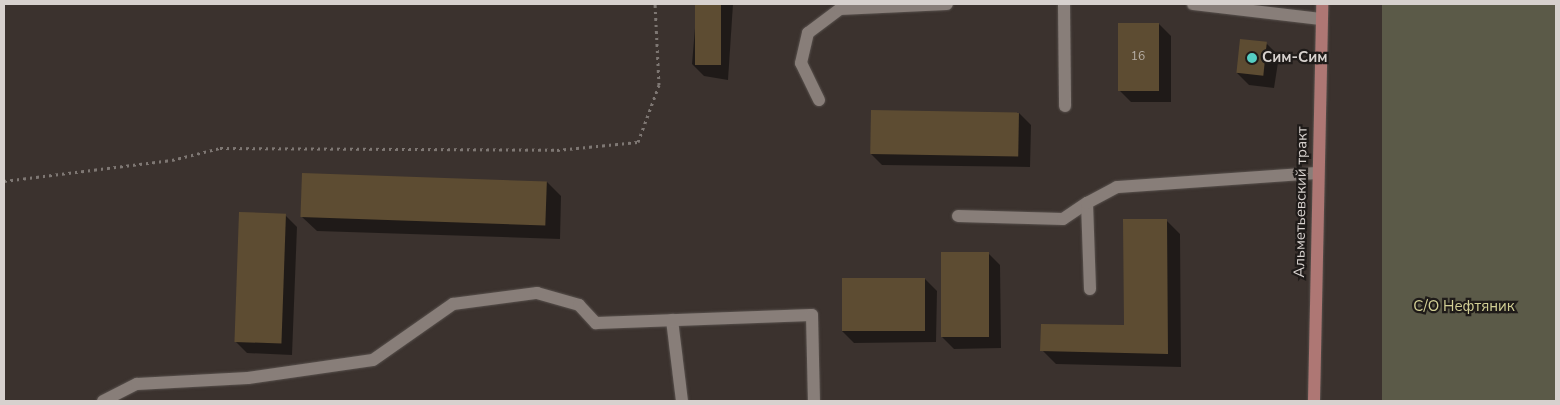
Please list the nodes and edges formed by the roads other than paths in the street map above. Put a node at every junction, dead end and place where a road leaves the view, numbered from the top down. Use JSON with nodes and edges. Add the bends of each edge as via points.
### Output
{"nodes":[{"id":1,"x":948,"y":4,"type":"edge"},
{"id":2,"x":1064,"y":4,"type":"edge"},
{"id":3,"x":1193,"y":4,"type":"edge"},
{"id":4,"x":1322,"y":4,"type":"edge"},
{"id":5,"x":1321,"y":19,"type":"junction"},
{"id":6,"x":819,"y":100,"type":"dead end"},
{"id":7,"x":1065,"y":106,"type":"dead end"},
{"id":8,"x":1318,"y":173,"type":"junction"},
{"id":9,"x":1087,"y":203,"type":"junction"},
{"id":10,"x":958,"y":216,"type":"dead end"},
{"id":11,"x":1090,"y":289,"type":"dead end"},
{"id":12,"x":672,"y":320,"type":"junction"},
{"id":13,"x":103,"y":401,"type":"edge"},
{"id":14,"x":682,"y":401,"type":"edge"},
{"id":15,"x":814,"y":401,"type":"edge"},
{"id":16,"x":1314,"y":401,"type":"edge"}],
"edges":[{"from":1,"to":6,"type":"lane","via":[[840,9],[808,34],[801,63]]},
{"from":2,"to":7,"type":"lane"},
{"from":3,"to":5,"type":"lane"},
{"from":4,"to":5,"type":"main road","name":"Альметьевский тракт"},
{"from":5,"to":8,"type":"main road","name":"Альметьевский тракт"},
{"from":8,"to":9,"type":"lane","via":[[1117,187]]},
{"from":8,"to":16,"type":"main road","name":"Альметьевский тракт"},
{"from":9,"to":10,"type":"lane","via":[[1063,219]]},
{"from":9,"to":11,"type":"lane"},
{"from":12,"to":13,"type":"lane","via":[[596,323],[579,305],[537,293],[453,304],[373,360],[248,378],[137,384]]},
{"from":12,"to":14,"type":"lane"},
{"from":12,"to":15,"type":"lane","via":[[812,315]]}]}
